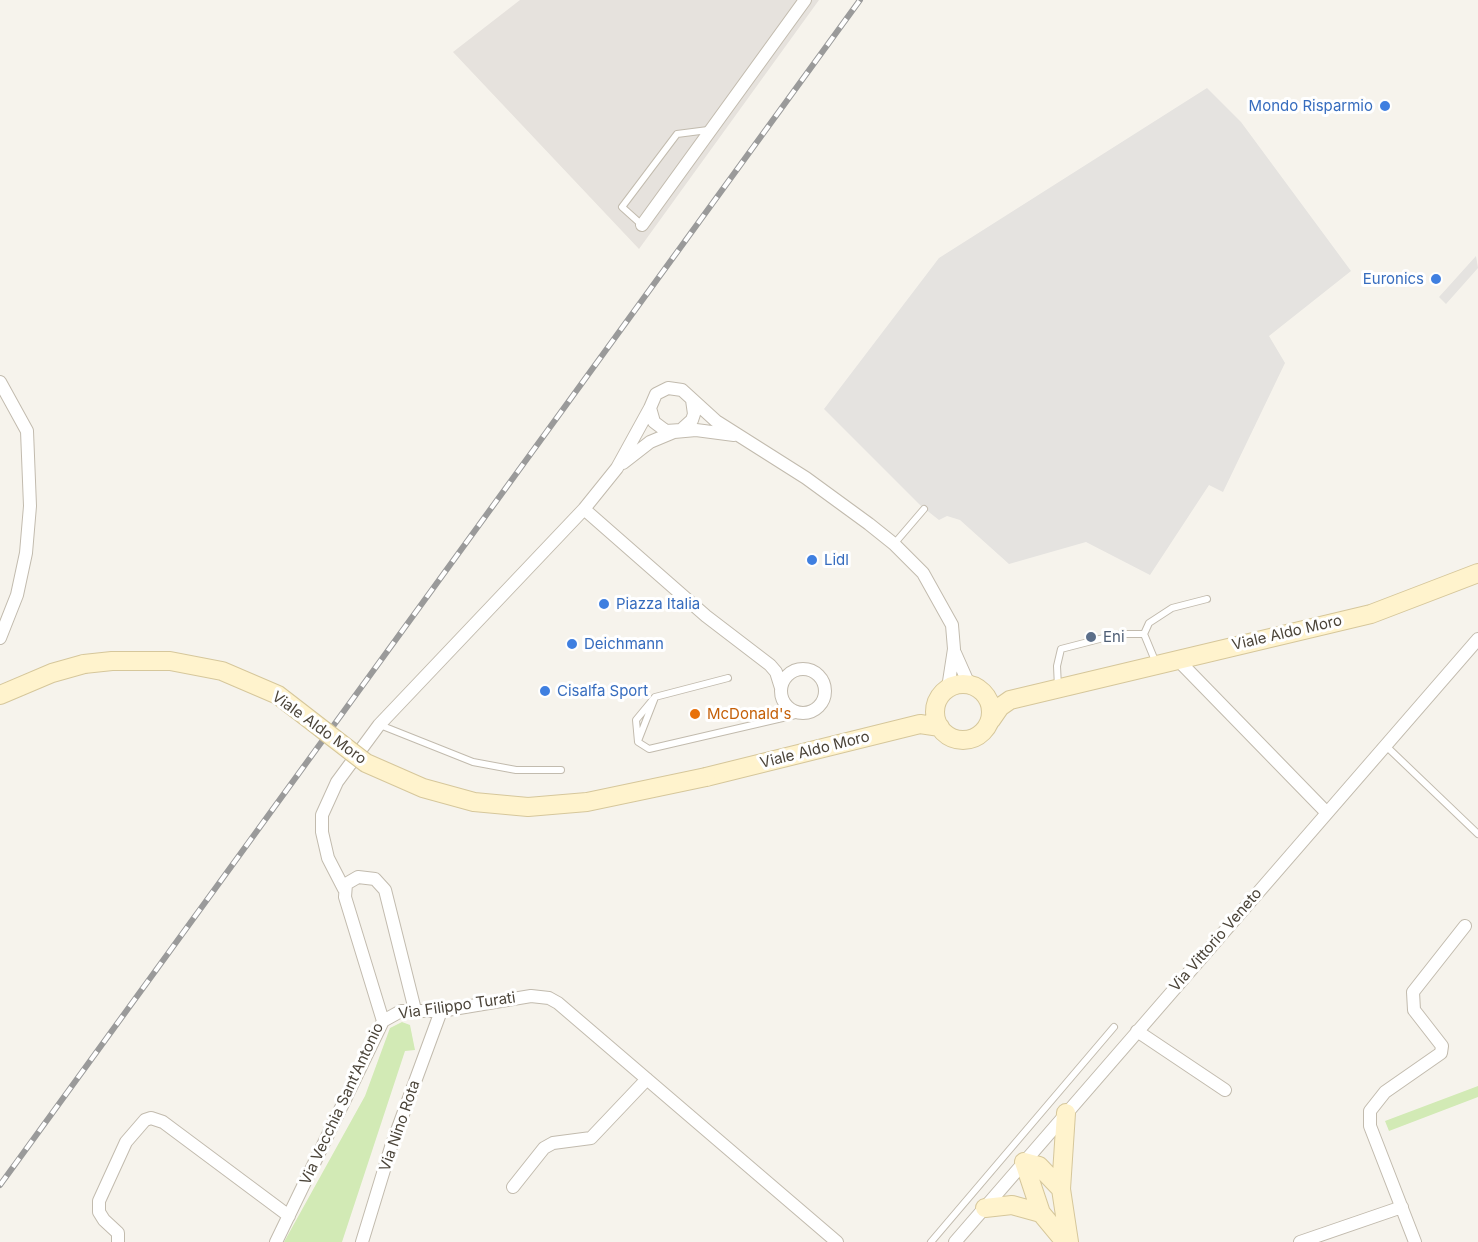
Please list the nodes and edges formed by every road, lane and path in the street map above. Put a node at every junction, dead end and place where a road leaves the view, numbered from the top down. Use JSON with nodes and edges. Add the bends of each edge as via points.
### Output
{"nodes":[{"id":1,"x":805,"y":0,"type":"edge"},
{"id":2,"x":710,"y":130,"type":"junction"},
{"id":3,"x":642,"y":225,"type":"joint"},
{"id":4,"x":0,"y":382,"type":"edge"},
{"id":5,"x":692,"y":400,"type":"junction"},
{"id":6,"x":650,"y":408,"type":"junction"},
{"id":7,"x":674,"y":432,"type":"junction"},
{"id":8,"x":740,"y":435,"type":"junction"},
{"id":9,"x":617,"y":468,"type":"junction"},
{"id":10,"x":584,"y":509,"type":"junction"},
{"id":11,"x":924,"y":509,"type":"dead end"},
{"id":12,"x":894,"y":544,"type":"junction"},
{"id":13,"x":1478,"y":564,"type":"edge"},
{"id":14,"x":1478,"y":573,"type":"edge"},
{"id":15,"x":1455,"y":580,"type":"junction"},
{"id":16,"x":1207,"y":599,"type":"dead end"},
{"id":17,"x":1144,"y":634,"type":"junction"},
{"id":18,"x":0,"y":638,"type":"edge"},
{"id":19,"x":1478,"y":639,"type":"edge"},
{"id":20,"x":954,"y":649,"type":"junction"},
{"id":21,"x":1176,"y":658,"type":"junction"},
{"id":22,"x":1156,"y":663,"type":"junction"},
{"id":23,"x":770,"y":665,"type":"junction"},
{"id":24,"x":797,"y":669,"type":"junction"},
{"id":25,"x":728,"y":678,"type":"dead end"},
{"id":26,"x":781,"y":688,"type":"junction"},
{"id":27,"x":948,"y":688,"type":"junction"},
{"id":28,"x":1058,"y":688,"type":"junction"},
{"id":29,"x":980,"y":689,"type":"junction"},
{"id":30,"x":0,"y":695,"type":"edge"},
{"id":31,"x":655,"y":697,"type":"junction"},
{"id":32,"x":1010,"y":700,"type":"junction"},
{"id":33,"x":804,"y":713,"type":"junction"},
{"id":34,"x":937,"y":719,"type":"junction"},
{"id":35,"x":991,"y":720,"type":"junction"},
{"id":36,"x":379,"y":725,"type":"junction"},
{"id":37,"x":638,"y":742,"type":"junction"},
{"id":38,"x":1386,"y":746,"type":"junction"},
{"id":39,"x":561,"y":770,"type":"dead end"},
{"id":40,"x":1327,"y":813,"type":"junction"},
{"id":41,"x":1478,"y":834,"type":"edge"},
{"id":42,"x":344,"y":889,"type":"junction"},
{"id":43,"x":1465,"y":926,"type":"dead end"},
{"id":44,"x":414,"y":1010,"type":"junction"},
{"id":45,"x":441,"y":1011,"type":"junction"},
{"id":46,"x":383,"y":1021,"type":"junction"},
{"id":47,"x":1113,"y":1026,"type":"dead end"},
{"id":48,"x":1137,"y":1031,"type":"junction"},
{"id":49,"x":646,"y":1079,"type":"junction"},
{"id":50,"x":1225,"y":1089,"type":"dead end"},
{"id":51,"x":1066,"y":1113,"type":"junction"},
{"id":52,"x":1024,"y":1162,"type":"junction"},
{"id":53,"x":513,"y":1187,"type":"dead end"},
{"id":54,"x":1061,"y":1189,"type":"junction"},
{"id":55,"x":985,"y":1208,"type":"junction"},
{"id":56,"x":1401,"y":1208,"type":"junction"},
{"id":57,"x":1041,"y":1213,"type":"junction"},
{"id":58,"x":289,"y":1216,"type":"junction"},
{"id":59,"x":118,"y":1242,"type":"edge"},
{"id":60,"x":276,"y":1242,"type":"edge"},
{"id":61,"x":362,"y":1242,"type":"edge"},
{"id":62,"x":837,"y":1242,"type":"edge"},
{"id":63,"x":931,"y":1242,"type":"edge"},
{"id":64,"x":955,"y":1242,"type":"edge"},
{"id":65,"x":1067,"y":1242,"type":"edge"},
{"id":66,"x":1300,"y":1242,"type":"edge"},
{"id":67,"x":1415,"y":1242,"type":"edge"}],
"edges":[{"from":1,"to":2,"type":"street"},
{"from":2,"to":3,"type":"street"},
{"from":2,"to":3,"type":"lane","via":[[677,134],[622,207]]},
{"from":4,"to":18,"type":"street","via":[[27,431],[30,506],[17,595]]},
{"from":5,"to":6,"type":"street","via":[[682,390],[668,388],[656,394]]},
{"from":5,"to":7,"type":"street","via":[[692,420]]},
{"from":5,"to":8,"type":"street"},
{"from":6,"to":7,"type":"street","via":[[659,428]]},
{"from":6,"to":9,"type":"street"},
{"from":7,"to":8,"type":"street"},
{"from":7,"to":9,"type":"street","via":[[650,442]]},
{"from":8,"to":12,"type":"street","via":[[806,478]]},
{"from":9,"to":10,"type":"street","name":"Via Vecchia Sant'Antonio"},
{"from":10,"to":23,"type":"street","via":[[706,616]]},
{"from":10,"to":36,"type":"street","name":"Via Vecchia Sant'Antonio"},
{"from":11,"to":12,"type":"lane"},
{"from":12,"to":20,"type":"street","via":[[922,573],[944,607],[952,625]]},
{"from":13,"to":15,"type":"main road"},
{"from":14,"to":15,"type":"main road"},
{"from":15,"to":21,"type":"main road","name":"Viale Aldo Moro","via":[[1371,614]]},
{"from":16,"to":17,"type":"lane","via":[[1172,608],[1149,623]]},
{"from":17,"to":22,"type":"lane"},
{"from":17,"to":28,"type":"lane","via":[[1119,634],[1061,649]]},
{"from":19,"to":38,"type":"street","name":"Via Vittorio Veneto"},
{"from":20,"to":27,"type":"street"},
{"from":20,"to":29,"type":"street","via":[[967,680]]},
{"from":21,"to":22,"type":"main road","name":"Viale Aldo Moro"},
{"from":21,"to":40,"type":"street"},
{"from":22,"to":28,"type":"main road","name":"Viale Aldo Moro"},
{"from":23,"to":24,"type":"street"},
{"from":23,"to":26,"type":"street"},
{"from":24,"to":26,"type":"street","via":[[787,675]]},
{"from":24,"to":33,"type":"street","via":[[813,671],[825,687],[818,707]]},
{"from":25,"to":31,"type":"lane"},
{"from":26,"to":33,"type":"street","via":[[790,708]]},
{"from":27,"to":29,"type":"main road","via":[[957,684]]},
{"from":27,"to":34,"type":"main road","name":"Viale Aldo Moro","via":[[937,701]]},
{"from":28,"to":32,"type":"main road","name":"Viale Aldo Moro"},
{"from":29,"to":32,"type":"main road"},
{"from":29,"to":35,"type":"main road","via":[[990,701]]},
{"from":30,"to":34,"type":"main road","name":"Viale Aldo Moro","bridge":true,"via":[[51,673],[112,660],[170,661],[222,671],[278,695],[366,763],[423,788],[474,802],[528,807],[586,802],[706,777]]},
{"from":31,"to":37,"type":"lane"},
{"from":31,"to":37,"type":"lane","via":[[636,720]]},
{"from":32,"to":35,"type":"main road","via":[[999,707]]},
{"from":33,"to":37,"type":"lane","via":[[649,749]]},
{"from":34,"to":35,"type":"main road","via":[[953,739],[971,740]]},
{"from":36,"to":39,"type":"lane","via":[[473,762],[516,770]]},
{"from":36,"to":42,"type":"street","name":"Via Vecchia Sant'Antonio","via":[[337,782],[322,815],[328,858]]},
{"from":38,"to":40,"type":"street","name":"Via Vittorio Veneto"},
{"from":38,"to":41,"type":"lane"},
{"from":40,"to":48,"type":"street","name":"Via Vittorio Veneto"},
{"from":42,"to":44,"type":"street","via":[[350,880],[366,877],[375,879],[385,890]]},
{"from":42,"to":46,"type":"street","name":"Via Vecchia Sant'Antonio"},
{"from":43,"to":56,"type":"street","via":[[1413,992],[1414,1010],[1442,1046],[1442,1053],[1385,1092],[1370,1112],[1370,1126]]},
{"from":44,"to":45,"type":"street","name":"Via Filippo Turati"},
{"from":44,"to":46,"type":"street","name":"Via Filippo Turati","via":[[393,1014]]},
{"from":45,"to":49,"type":"street","name":"Via Filippo Turati","via":[[531,996],[549,998]]},
{"from":45,"to":61,"type":"street","name":"Via Nino Rota","via":[[391,1147]]},
{"from":46,"to":58,"type":"street","name":"Via Vecchia Sant'Antonio"},
{"from":47,"to":63,"type":"lane"},
{"from":48,"to":50,"type":"street"},
{"from":48,"to":51,"type":"street","name":"Via Vittorio Veneto"},
{"from":49,"to":53,"type":"street","via":[[591,1138],[553,1143],[544,1148]]},
{"from":49,"to":62,"type":"street","name":"Via Filippo Turati"},
{"from":51,"to":52,"type":"street","name":"Via Vittorio Veneto"},
{"from":51,"to":54,"type":"main road"},
{"from":52,"to":54,"type":"main road","via":[[1039,1166]]},
{"from":52,"to":55,"type":"street","name":"Via Vittorio Veneto"},
{"from":52,"to":57,"type":"main road"},
{"from":54,"to":65,"type":"main road"},
{"from":55,"to":57,"type":"main road","via":[[1012,1205]]},
{"from":55,"to":64,"type":"street","name":"Via Vittorio Veneto"},
{"from":56,"to":66,"type":"street"},
{"from":56,"to":67,"type":"street"},
{"from":57,"to":65,"type":"main road"},
{"from":58,"to":59,"type":"street","via":[[163,1122],[151,1118],[145,1119],[126,1142],[99,1201],[99,1212],[118,1233]]},
{"from":58,"to":60,"type":"street","name":"Via Vecchia Sant'Antonio"}]}
